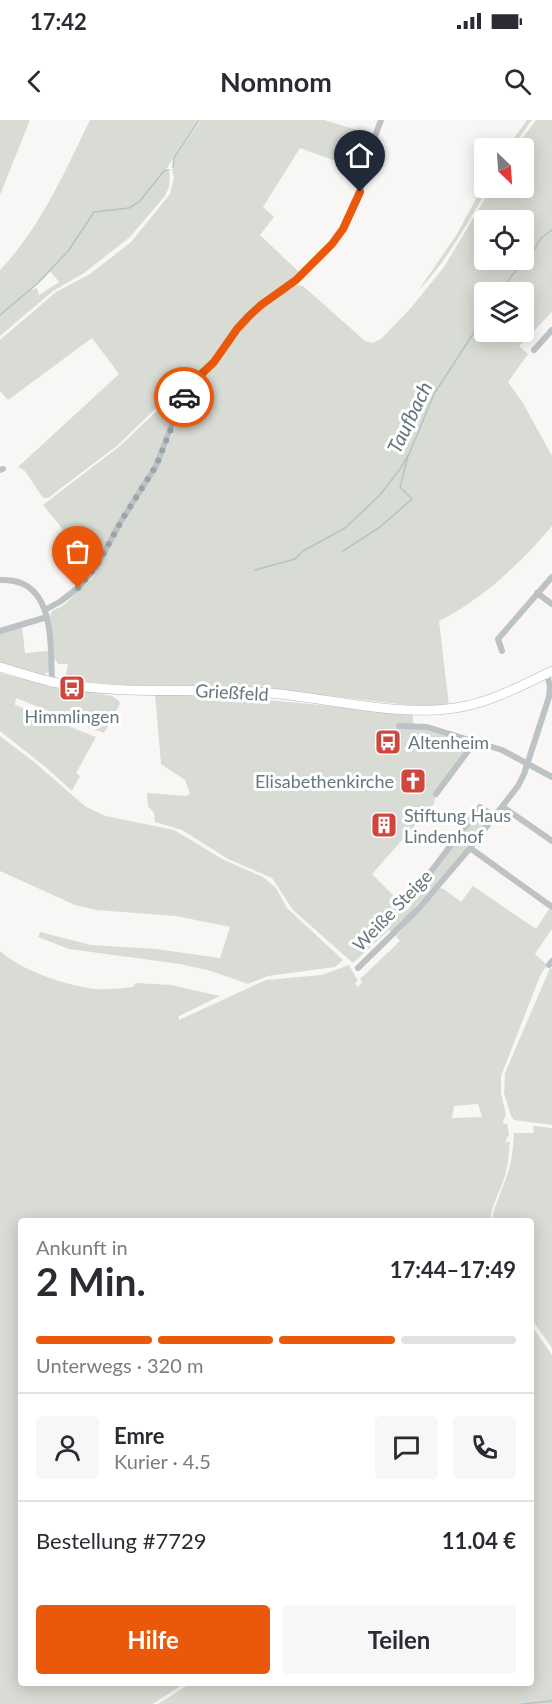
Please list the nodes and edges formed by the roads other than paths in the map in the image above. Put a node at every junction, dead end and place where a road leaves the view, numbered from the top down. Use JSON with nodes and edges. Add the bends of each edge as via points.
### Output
{"nodes":[{"id":1,"x":381,"y":120,"type":"edge"},
{"id":2,"x":552,"y":330,"type":"edge"},
{"id":3,"x":534,"y":350,"type":"dead end"},
{"id":4,"x":552,"y":576,"type":"edge"},
{"id":5,"x":0,"y":580,"type":"edge"},
{"id":6,"x":537,"y":593,"type":"junction"},
{"id":7,"x":552,"y":604,"type":"edge"},
{"id":8,"x":46,"y":613,"type":"junction"},
{"id":9,"x":0,"y":631,"type":"edge"},
{"id":10,"x":502,"y":651,"type":"dead end"},
{"id":11,"x":0,"y":667,"type":"edge"},
{"id":12,"x":549,"y":673,"type":"edge"},
{"id":13,"x":52,"y":682,"type":"junction"},
{"id":14,"x":399,"y":726,"type":"dead end"},
{"id":15,"x":474,"y":742,"type":"junction"},
{"id":16,"x":527,"y":762,"type":"junction"},
{"id":17,"x":552,"y":777,"type":"edge"},
{"id":18,"x":436,"y":794,"type":"dead end"},
{"id":19,"x":503,"y":807,"type":"junction"},
{"id":20,"x":495,"y":818,"type":"junction"},
{"id":21,"x":552,"y":842,"type":"edge"},
{"id":22,"x":470,"y":848,"type":"junction"},
{"id":23,"x":429,"y":874,"type":"dead end"},
{"id":24,"x":552,"y":907,"type":"edge"},
{"id":25,"x":358,"y":968,"type":"dead end"}],
"edges":[{"from":1,"to":8,"type":"street","via":[[360,192],[343,229],[296,280],[249,316],[194,381],[182,399],[156,466],[96,567],[78,588]]},
{"from":2,"to":3,"type":"street"},
{"from":4,"to":6,"type":"street"},
{"from":5,"to":8,"type":"street","via":[[13,580],[33,588]]},
{"from":6,"to":7,"type":"street"},
{"from":6,"to":10,"type":"street","via":[[498,639]]},
{"from":8,"to":9,"type":"street"},
{"from":8,"to":13,"type":"street"},
{"from":11,"to":13,"type":"main road","name":"Grießfeld"},
{"from":12,"to":13,"type":"main road","name":"Grießfeld","via":[[486,700],[455,708],[415,710],[259,693],[118,689]]},
{"from":12,"to":16,"type":"street","name":"Weiße Steige","via":[[549,697]]},
{"from":14,"to":15,"type":"street","via":[[427,727]]},
{"from":15,"to":16,"type":"street"},
{"from":15,"to":18,"type":"street"},
{"from":16,"to":17,"type":"street"},
{"from":16,"to":19,"type":"street","name":"Weiße Steige","via":[[518,786]]},
{"from":19,"to":20,"type":"street","name":"Weiße Steige"},
{"from":19,"to":21,"type":"street"},
{"from":20,"to":22,"type":"street","name":"Weiße Steige"},
{"from":20,"to":23,"type":"street","name":"Weiße Steige","via":[[480,807]]},
{"from":22,"to":24,"type":"street"},
{"from":22,"to":25,"type":"street","name":"Weiße Steige","via":[[410,917]]}]}
